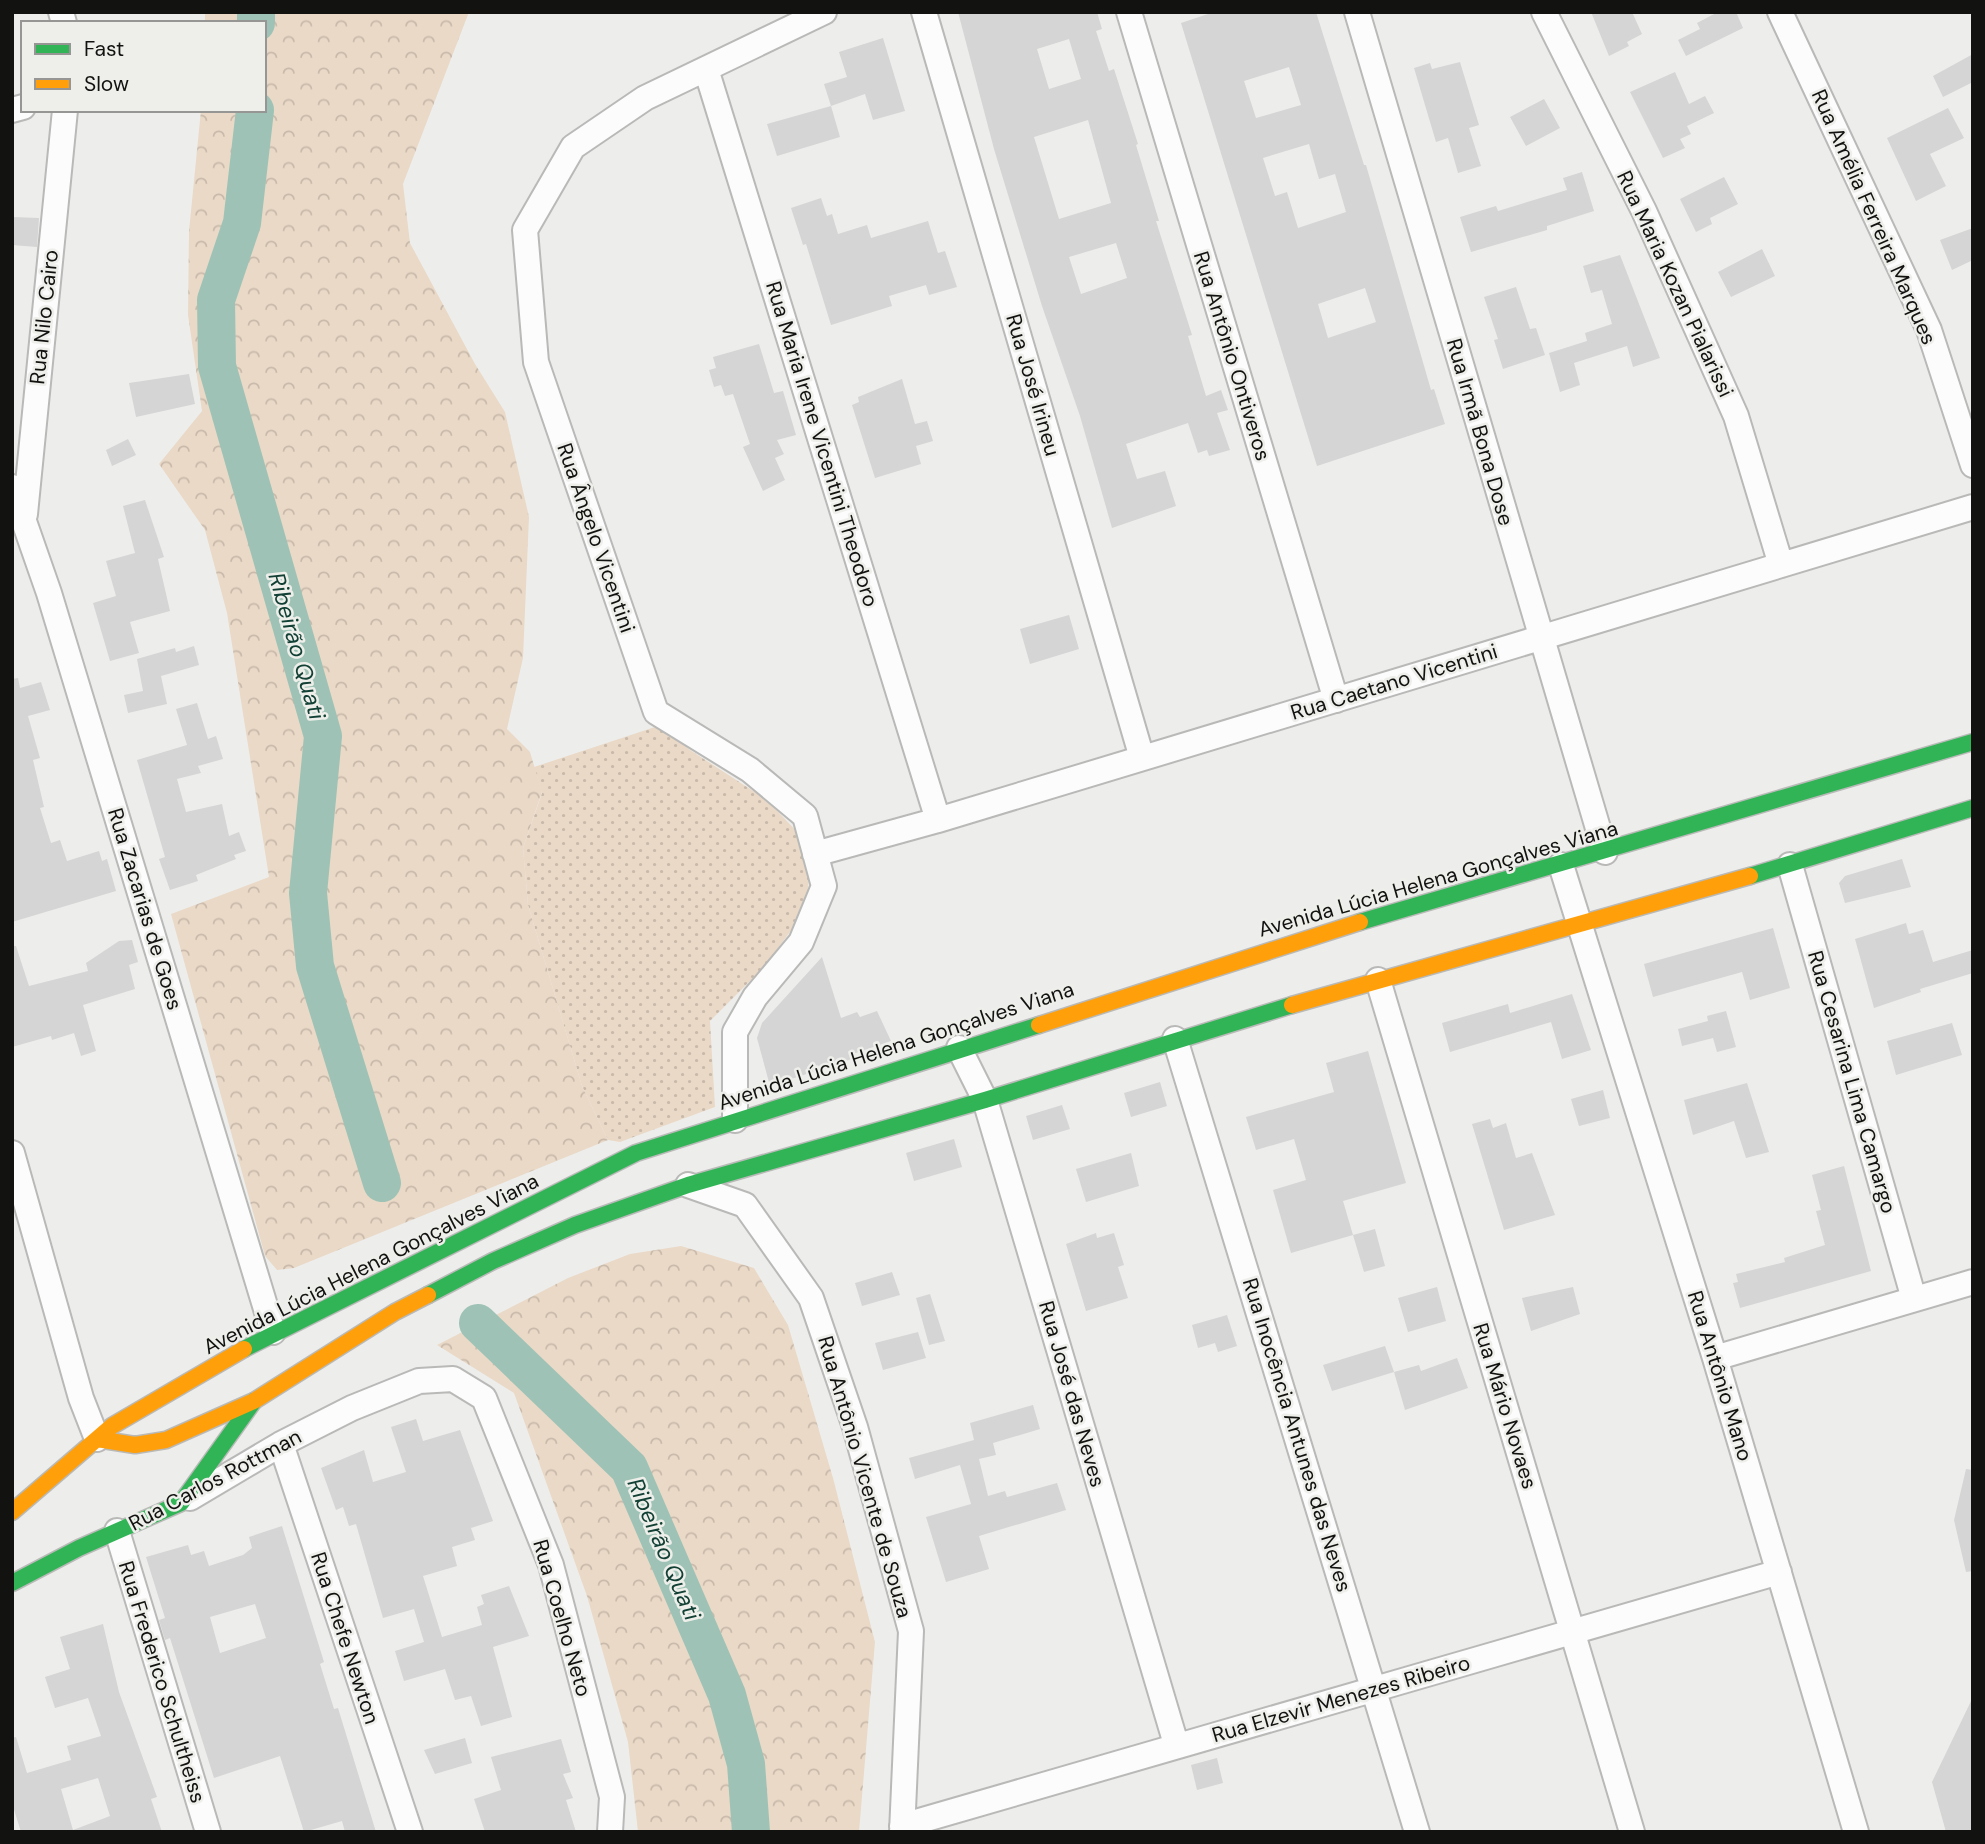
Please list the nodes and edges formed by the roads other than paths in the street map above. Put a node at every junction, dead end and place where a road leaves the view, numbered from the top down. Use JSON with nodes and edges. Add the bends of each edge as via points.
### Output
{"nodes":[{"id":1,"x":824,"y":12,"type":"edge"},
{"id":2,"x":924,"y":12,"type":"edge"},
{"id":3,"x":1129,"y":12,"type":"edge"},
{"id":4,"x":1357,"y":12,"type":"edge"},
{"id":5,"x":1544,"y":12,"type":"edge"},
{"id":6,"x":1780,"y":12,"type":"edge"},
{"id":7,"x":706,"y":69,"type":"junction"},
{"id":8,"x":65,"y":112,"type":"edge"},
{"id":9,"x":1973,"y":465,"type":"edge"},
{"id":10,"x":12,"y":487,"type":"edge"},
{"id":11,"x":1973,"y":507,"type":"edge"},
{"id":12,"x":18,"y":527,"type":"edge"},
{"id":13,"x":1781,"y":565,"type":"junction"},
{"id":14,"x":1540,"y":638,"type":"junction"},
{"id":15,"x":1336,"y":699,"type":"junction"},
{"id":16,"x":1973,"y":742,"type":"edge"},
{"id":17,"x":1142,"y":758,"type":"junction"},
{"id":18,"x":1973,"y":808,"type":"edge"},
{"id":19,"x":939,"y":820,"type":"junction"},
{"id":20,"x":1605,"y":852,"type":"junction"},
{"id":21,"x":815,"y":854,"type":"junction"},
{"id":22,"x":1561,"y":864,"type":"junction"},
{"id":23,"x":1790,"y":865,"type":"junction"},
{"id":24,"x":1578,"y":922,"type":"junction"},
{"id":25,"x":1378,"y":980,"type":"junction"},
{"id":26,"x":1175,"y":1039,"type":"junction"},
{"id":27,"x":959,"y":1048,"type":"junction"},
{"id":28,"x":985,"y":1100,"type":"junction"},
{"id":29,"x":735,"y":1120,"type":"junction"},
{"id":30,"x":12,"y":1153,"type":"edge"},
{"id":31,"x":688,"y":1185,"type":"junction"},
{"id":32,"x":1973,"y":1282,"type":"edge"},
{"id":33,"x":1914,"y":1299,"type":"junction"},
{"id":34,"x":273,"y":1332,"type":"junction"},
{"id":35,"x":1715,"y":1359,"type":"junction"},
{"id":36,"x":419,"y":1381,"type":"joint"},
{"id":37,"x":254,"y":1401,"type":"junction"},
{"id":38,"x":97,"y":1439,"type":"junction"},
{"id":39,"x":281,"y":1444,"type":"junction"},
{"id":40,"x":181,"y":1503,"type":"junction"},
{"id":41,"x":12,"y":1512,"type":"edge"},
{"id":42,"x":117,"y":1531,"type":"junction"},
{"id":43,"x":1779,"y":1572,"type":"junction"},
{"id":44,"x":12,"y":1583,"type":"edge"},
{"id":45,"x":1573,"y":1632,"type":"junction"},
{"id":46,"x":1375,"y":1691,"type":"junction"},
{"id":47,"x":1176,"y":1744,"type":"junction"},
{"id":48,"x":902,"y":1829,"type":"edge"},
{"id":49,"x":208,"y":1832,"type":"edge"},
{"id":50,"x":410,"y":1832,"type":"edge"},
{"id":51,"x":610,"y":1832,"type":"edge"},
{"id":52,"x":1417,"y":1832,"type":"edge"},
{"id":53,"x":1632,"y":1832,"type":"edge"},
{"id":54,"x":1856,"y":1832,"type":"edge"}],
"edges":[{"from":1,"to":7,"type":"street","name":"Rua Ângelo Vicentini"},
{"from":2,"to":17,"type":"street","name":"Rua José Irineu"},
{"from":3,"to":15,"type":"street","name":"Rua Antônio Ontiveros"},
{"from":4,"to":14,"type":"street","name":"Rua Irmã Bona Dose"},
{"from":5,"to":13,"type":"street","name":"Rua Maria Kozan Pialarissi","via":[[1644,211],[1735,416]]},
{"from":6,"to":9,"type":"street","name":"Rua Amélia Ferreira Marques","via":[[1929,330]]},
{"from":7,"to":19,"type":"street","name":"Rua Maria Irene Vicentini Theodoro"},
{"from":7,"to":21,"type":"street","name":"Rua Ângelo Vicentini","via":[[645,98],[573,147],[525,230],[537,362],[656,712],[750,770],[805,816]]},
{"from":8,"to":12,"type":"street","name":"Rua Nilo Cairo"},
{"from":10,"to":12,"type":"street","name":"Rua Zacarias de Goes"},
{"from":11,"to":13,"type":"street","name":"Rua Caetano Vicentini"},
{"from":12,"to":34,"type":"street","name":"Rua Zacarias de Goes","via":[[49,593]]},
{"from":13,"to":14,"type":"street","name":"Rua Caetano Vicentini"},
{"from":14,"to":15,"type":"street","name":"Rua Caetano Vicentini"},
{"from":14,"to":20,"type":"street","name":"Rua Irmã Bona Dose"},
{"from":15,"to":17,"type":"street","name":"Rua Caetano Vicentini"},
{"from":16,"to":20,"type":"street","name":"Avenida Lúcia Helena Gonçalves Viana"},
{"from":17,"to":19,"type":"street","name":"Rua Caetano Vicentini"},
{"from":18,"to":23,"type":"street"},
{"from":19,"to":21,"type":"street","name":"Rua Caetano Vicentini"},
{"from":20,"to":22,"type":"street","name":"Avenida Lúcia Helena Gonçalves Viana"},
{"from":21,"to":29,"type":"street","name":"Rua Ângelo Vicentini","via":[[824,886],[801,942],[755,998],[735,1032]]},
{"from":22,"to":24,"type":"street","name":"Rua Antônio Mano"},
{"from":22,"to":27,"type":"street","name":"Avenida Lúcia Helena Gonçalves Viana"},
{"from":23,"to":24,"type":"street"},
{"from":23,"to":33,"type":"street","name":"Rua Cesarina Lima Camargo"},
{"from":24,"to":25,"type":"street"},
{"from":24,"to":35,"type":"street","name":"Rua Antônio Mano"},
{"from":25,"to":26,"type":"street"},
{"from":25,"to":45,"type":"street","name":"Rua Mário Novaes"},
{"from":26,"to":28,"type":"street"},
{"from":26,"to":46,"type":"street","name":"Rua Inocência Antunes das Neves"},
{"from":27,"to":28,"type":"street","name":"Rua José das Neves"},
{"from":27,"to":29,"type":"street","name":"Avenida Lúcia Helena Gonçalves Viana"},
{"from":28,"to":31,"type":"street"},
{"from":28,"to":47,"type":"street","name":"Rua José das Neves"},
{"from":29,"to":34,"type":"street","name":"Avenida Lúcia Helena Gonçalves Viana","via":[[636,1153]]},
{"from":30,"to":38,"type":"street","via":[[81,1398]]},
{"from":31,"to":37,"type":"street","via":[[526,1246],[395,1312]]},
{"from":31,"to":48,"type":"street","name":"Rua Antônio Vicente de Souza","via":[[745,1205],[811,1298],[855,1427],[911,1631]]},
{"from":32,"to":33,"type":"street"},
{"from":33,"to":35,"type":"street"},
{"from":34,"to":38,"type":"street","name":"Avenida Lúcia Helena Gonçalves Viana"},
{"from":35,"to":43,"type":"street","name":"Rua Antônio Mano"},
{"from":36,"to":39,"type":"street","name":"Rua Carlos Rottman"},
{"from":36,"to":51,"type":"street","name":"Rua Coelho Neto","via":[[453,1378],[484,1398],[551,1565],[612,1797]]},
{"from":37,"to":38,"type":"street","via":[[166,1440],[135,1445]]},
{"from":37,"to":40,"type":"street"},
{"from":38,"to":41,"type":"street","name":"Avenida Lúcia Helena Gonçalves Viana"},
{"from":39,"to":40,"type":"street","name":"Rua Carlos Rottman"},
{"from":39,"to":50,"type":"street","name":"Rua Chefe Newton"},
{"from":40,"to":42,"type":"street","name":"Rua Carlos Rottman"},
{"from":42,"to":44,"type":"street","name":"Rua Carlos Rottman"},
{"from":42,"to":49,"type":"street","name":"Rua Frederico Schultheiss"},
{"from":43,"to":45,"type":"street","name":"Rua Elzevir Menezes Ribeiro"},
{"from":43,"to":54,"type":"street","name":"Rua Antônio Mano"},
{"from":45,"to":46,"type":"street","name":"Rua Elzevir Menezes Ribeiro"},
{"from":45,"to":53,"type":"street","name":"Rua Mário Novaes"},
{"from":46,"to":47,"type":"street","name":"Rua Elzevir Menezes Ribeiro"},
{"from":46,"to":52,"type":"street","name":"Rua Inocência Antunes das Neves"},
{"from":47,"to":48,"type":"street","name":"Rua Elzevir Menezes Ribeiro"}]}
